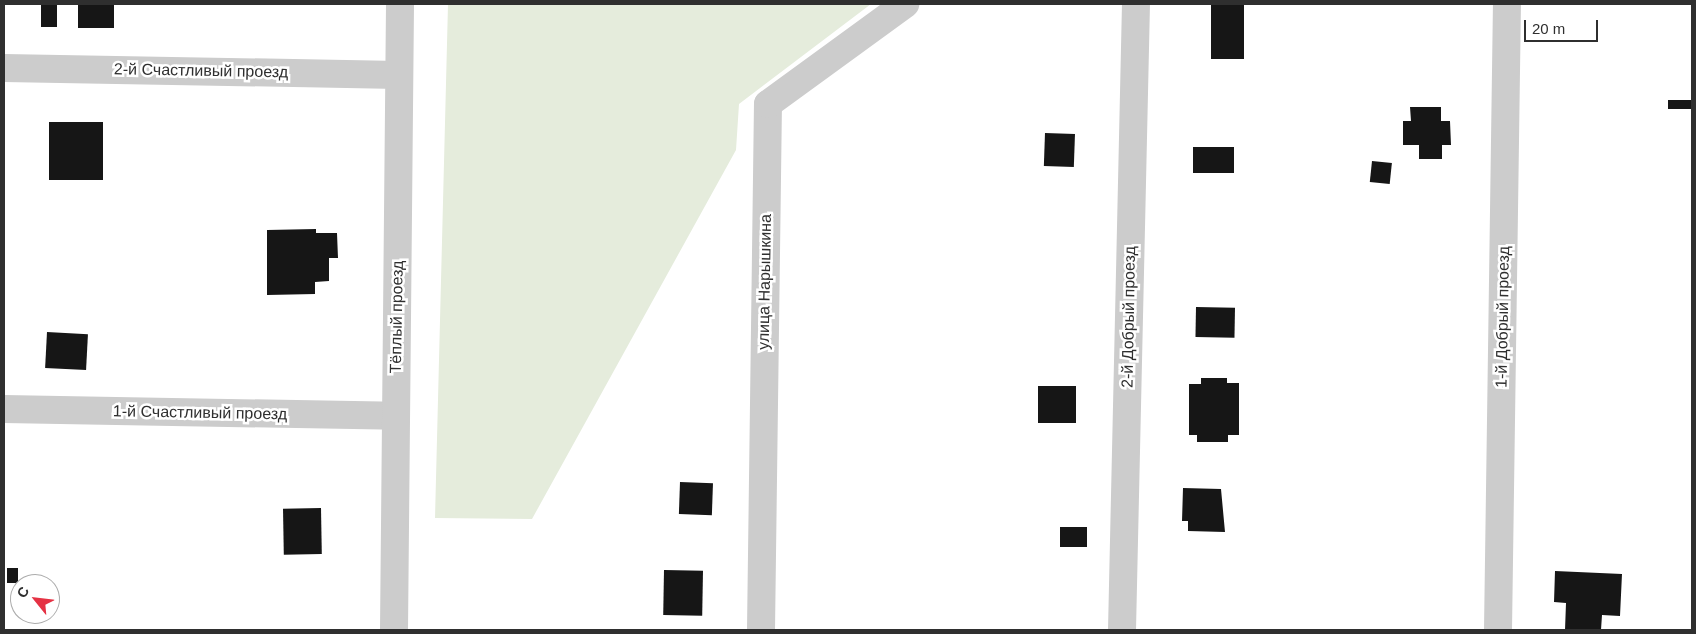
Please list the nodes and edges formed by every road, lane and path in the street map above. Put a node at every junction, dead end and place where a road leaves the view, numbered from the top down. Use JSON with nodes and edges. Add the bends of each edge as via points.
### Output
{"nodes":[{"id":1,"x":400,"y":4,"type":"edge"},
{"id":2,"x":905,"y":4,"type":"edge"},
{"id":3,"x":1136,"y":4,"type":"edge"},
{"id":4,"x":1507,"y":4,"type":"edge"},
{"id":5,"x":4,"y":68,"type":"edge"},
{"id":6,"x":399,"y":74,"type":"junction"},
{"id":7,"x":4,"y":409,"type":"edge"},
{"id":8,"x":396,"y":416,"type":"junction"},
{"id":9,"x":394,"y":630,"type":"edge"},
{"id":10,"x":760,"y":630,"type":"edge"},
{"id":11,"x":1122,"y":630,"type":"edge"},
{"id":12,"x":1498,"y":630,"type":"edge"}],
"edges":[{"from":1,"to":6,"type":"street","name":"Тёплый проезд"},
{"from":2,"to":10,"type":"street","name":"улица Нарышкина","via":[[768,104]]},
{"from":3,"to":11,"type":"street","name":"2-й Добрый проезд"},
{"from":4,"to":12,"type":"street","name":"1-й Добрый проезд"},
{"from":5,"to":6,"type":"street","name":"2-й Счастливый проезд"},
{"from":6,"to":8,"type":"street","name":"Тёплый проезд"},
{"from":7,"to":8,"type":"street","name":"1-й Счастливый проезд"},
{"from":8,"to":9,"type":"street","name":"Тёплый проезд"}]}
